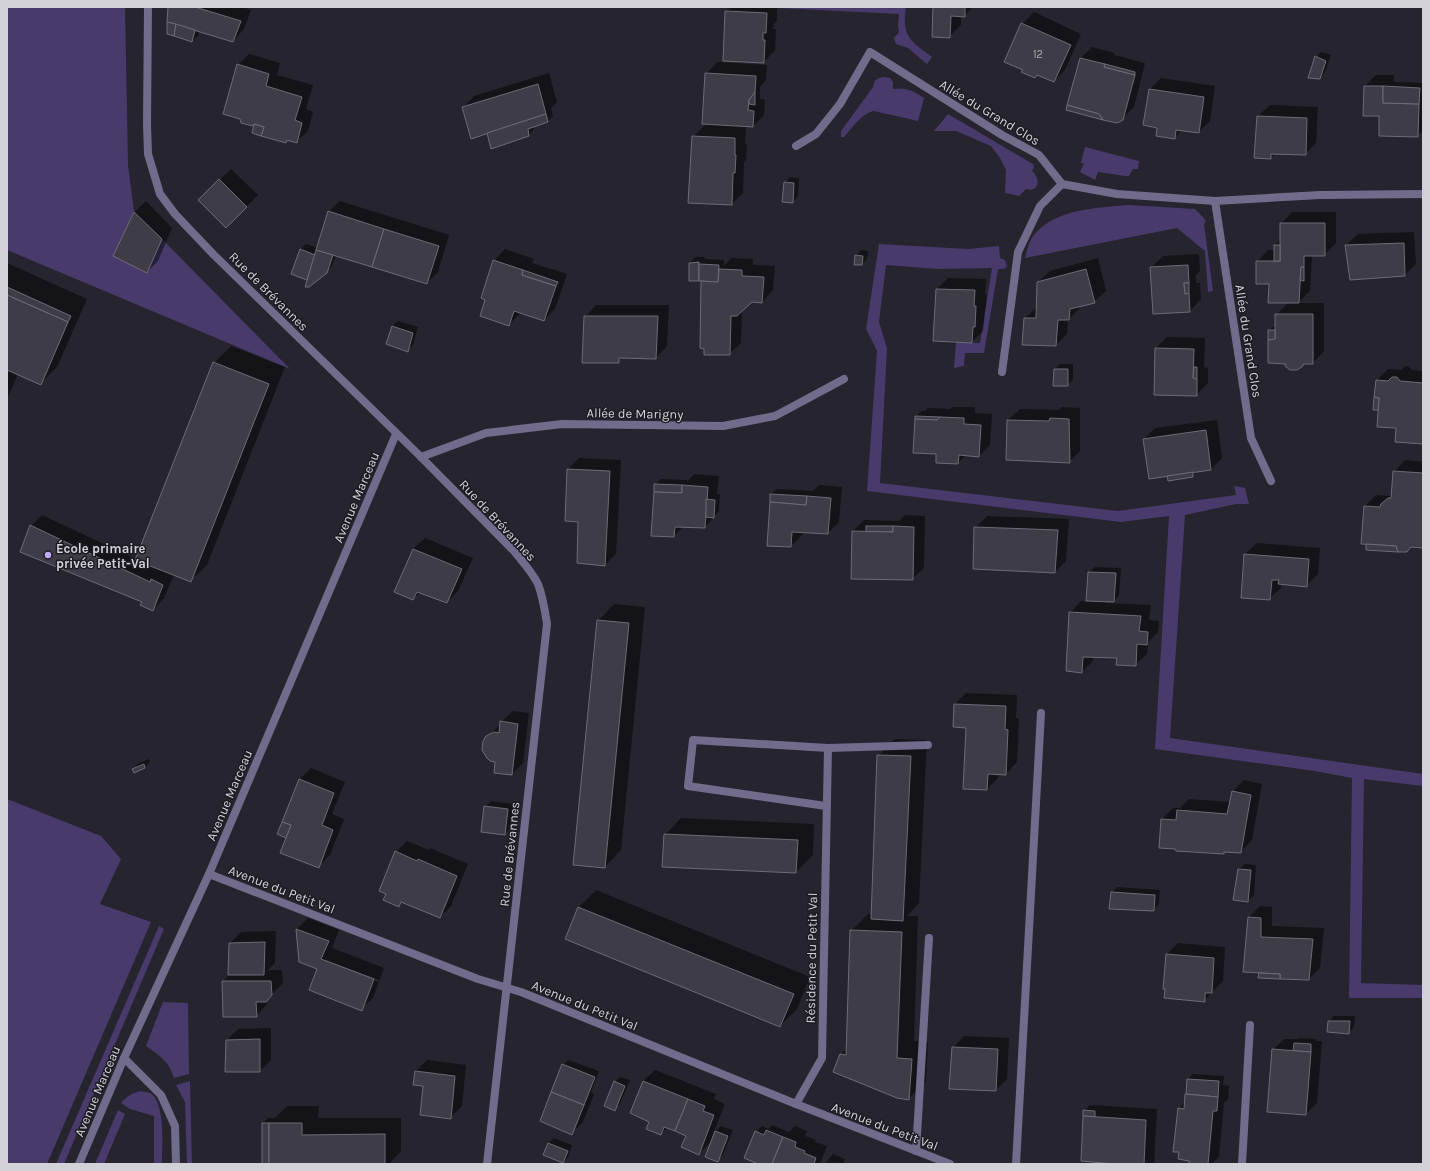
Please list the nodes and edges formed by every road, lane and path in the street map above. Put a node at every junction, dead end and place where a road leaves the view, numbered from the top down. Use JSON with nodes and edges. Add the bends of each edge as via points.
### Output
{"nodes":[{"id":1,"x":148,"y":7,"type":"edge"},
{"id":2,"x":796,"y":146,"type":"dead end"},
{"id":3,"x":1062,"y":184,"type":"junction"},
{"id":4,"x":1423,"y":194,"type":"edge"},
{"id":5,"x":1215,"y":201,"type":"junction"},
{"id":6,"x":1002,"y":372,"type":"dead end"},
{"id":7,"x":844,"y":379,"type":"dead end"},
{"id":8,"x":396,"y":434,"type":"junction"},
{"id":9,"x":421,"y":457,"type":"junction"},
{"id":10,"x":1271,"y":481,"type":"dead end"},
{"id":11,"x":1041,"y":712,"type":"dead end"},
{"id":12,"x":928,"y":745,"type":"dead end"},
{"id":13,"x":828,"y":748,"type":"junction"},
{"id":14,"x":826,"y":806,"type":"junction"},
{"id":15,"x":209,"y":874,"type":"junction"},
{"id":16,"x":928,"y":938,"type":"dead end"},
{"id":17,"x":507,"y":987,"type":"junction"},
{"id":18,"x":1250,"y":1025,"type":"dead end"},
{"id":19,"x":124,"y":1058,"type":"junction"},
{"id":20,"x":796,"y":1104,"type":"junction"},
{"id":21,"x":916,"y":1151,"type":"junction"},
{"id":22,"x":79,"y":1164,"type":"edge"},
{"id":23,"x":176,"y":1164,"type":"edge"},
{"id":24,"x":487,"y":1164,"type":"edge"},
{"id":25,"x":950,"y":1164,"type":"edge"},
{"id":26,"x":1016,"y":1164,"type":"edge"},
{"id":27,"x":1242,"y":1164,"type":"edge"}],
"edges":[{"from":1,"to":8,"type":"street","name":"Rue de Brévannes","via":[[148,154],[160,194],[175,214],[214,254]]},
{"from":2,"to":3,"type":"street","name":"Allée du Grand Clos","via":[[816,134],[840,104],[870,52],[1002,135],[1039,155]]},
{"from":3,"to":5,"type":"street","via":[[1117,194]]},
{"from":3,"to":6,"type":"street","via":[[1040,206],[1018,252]]},
{"from":4,"to":5,"type":"street","via":[[1320,195]]},
{"from":5,"to":10,"type":"street","name":"Allée du Grand Clos","via":[[1252,438]]},
{"from":7,"to":9,"type":"street","name":"Allée de Marigny","via":[[767,418],[723,426],[562,424],[486,433]]},
{"from":8,"to":9,"type":"street","name":"Rue de Brévannes"},
{"from":8,"to":15,"type":"street","name":"Avenue Marceau"},
{"from":9,"to":17,"type":"street","name":"Rue de Brévannes","via":[[526,566],[537,583],[546,619]]},
{"from":11,"to":26,"type":"street"},
{"from":12,"to":13,"type":"street"},
{"from":13,"to":14,"type":"street","name":"Résidence du Petit Val"},
{"from":13,"to":14,"type":"street","via":[[693,740],[688,786]]},
{"from":14,"to":20,"type":"street","name":"Résidence du Petit Val","via":[[822,1058]]},
{"from":15,"to":17,"type":"street","name":"Avenue du Petit Val","via":[[478,979]]},
{"from":15,"to":19,"type":"street","name":"Avenue Marceau"},
{"from":16,"to":21,"type":"street"},
{"from":17,"to":20,"type":"street","name":"Avenue du Petit Val"},
{"from":17,"to":24,"type":"street","name":"Rue de Brévannes"},
{"from":18,"to":27,"type":"street"},
{"from":19,"to":22,"type":"street","name":"Avenue Marceau"},
{"from":19,"to":23,"type":"street","via":[[161,1095],[175,1126]]},
{"from":20,"to":21,"type":"street","name":"Avenue du Petit Val"},
{"from":21,"to":25,"type":"street","name":"Avenue du Petit Val"}]}
